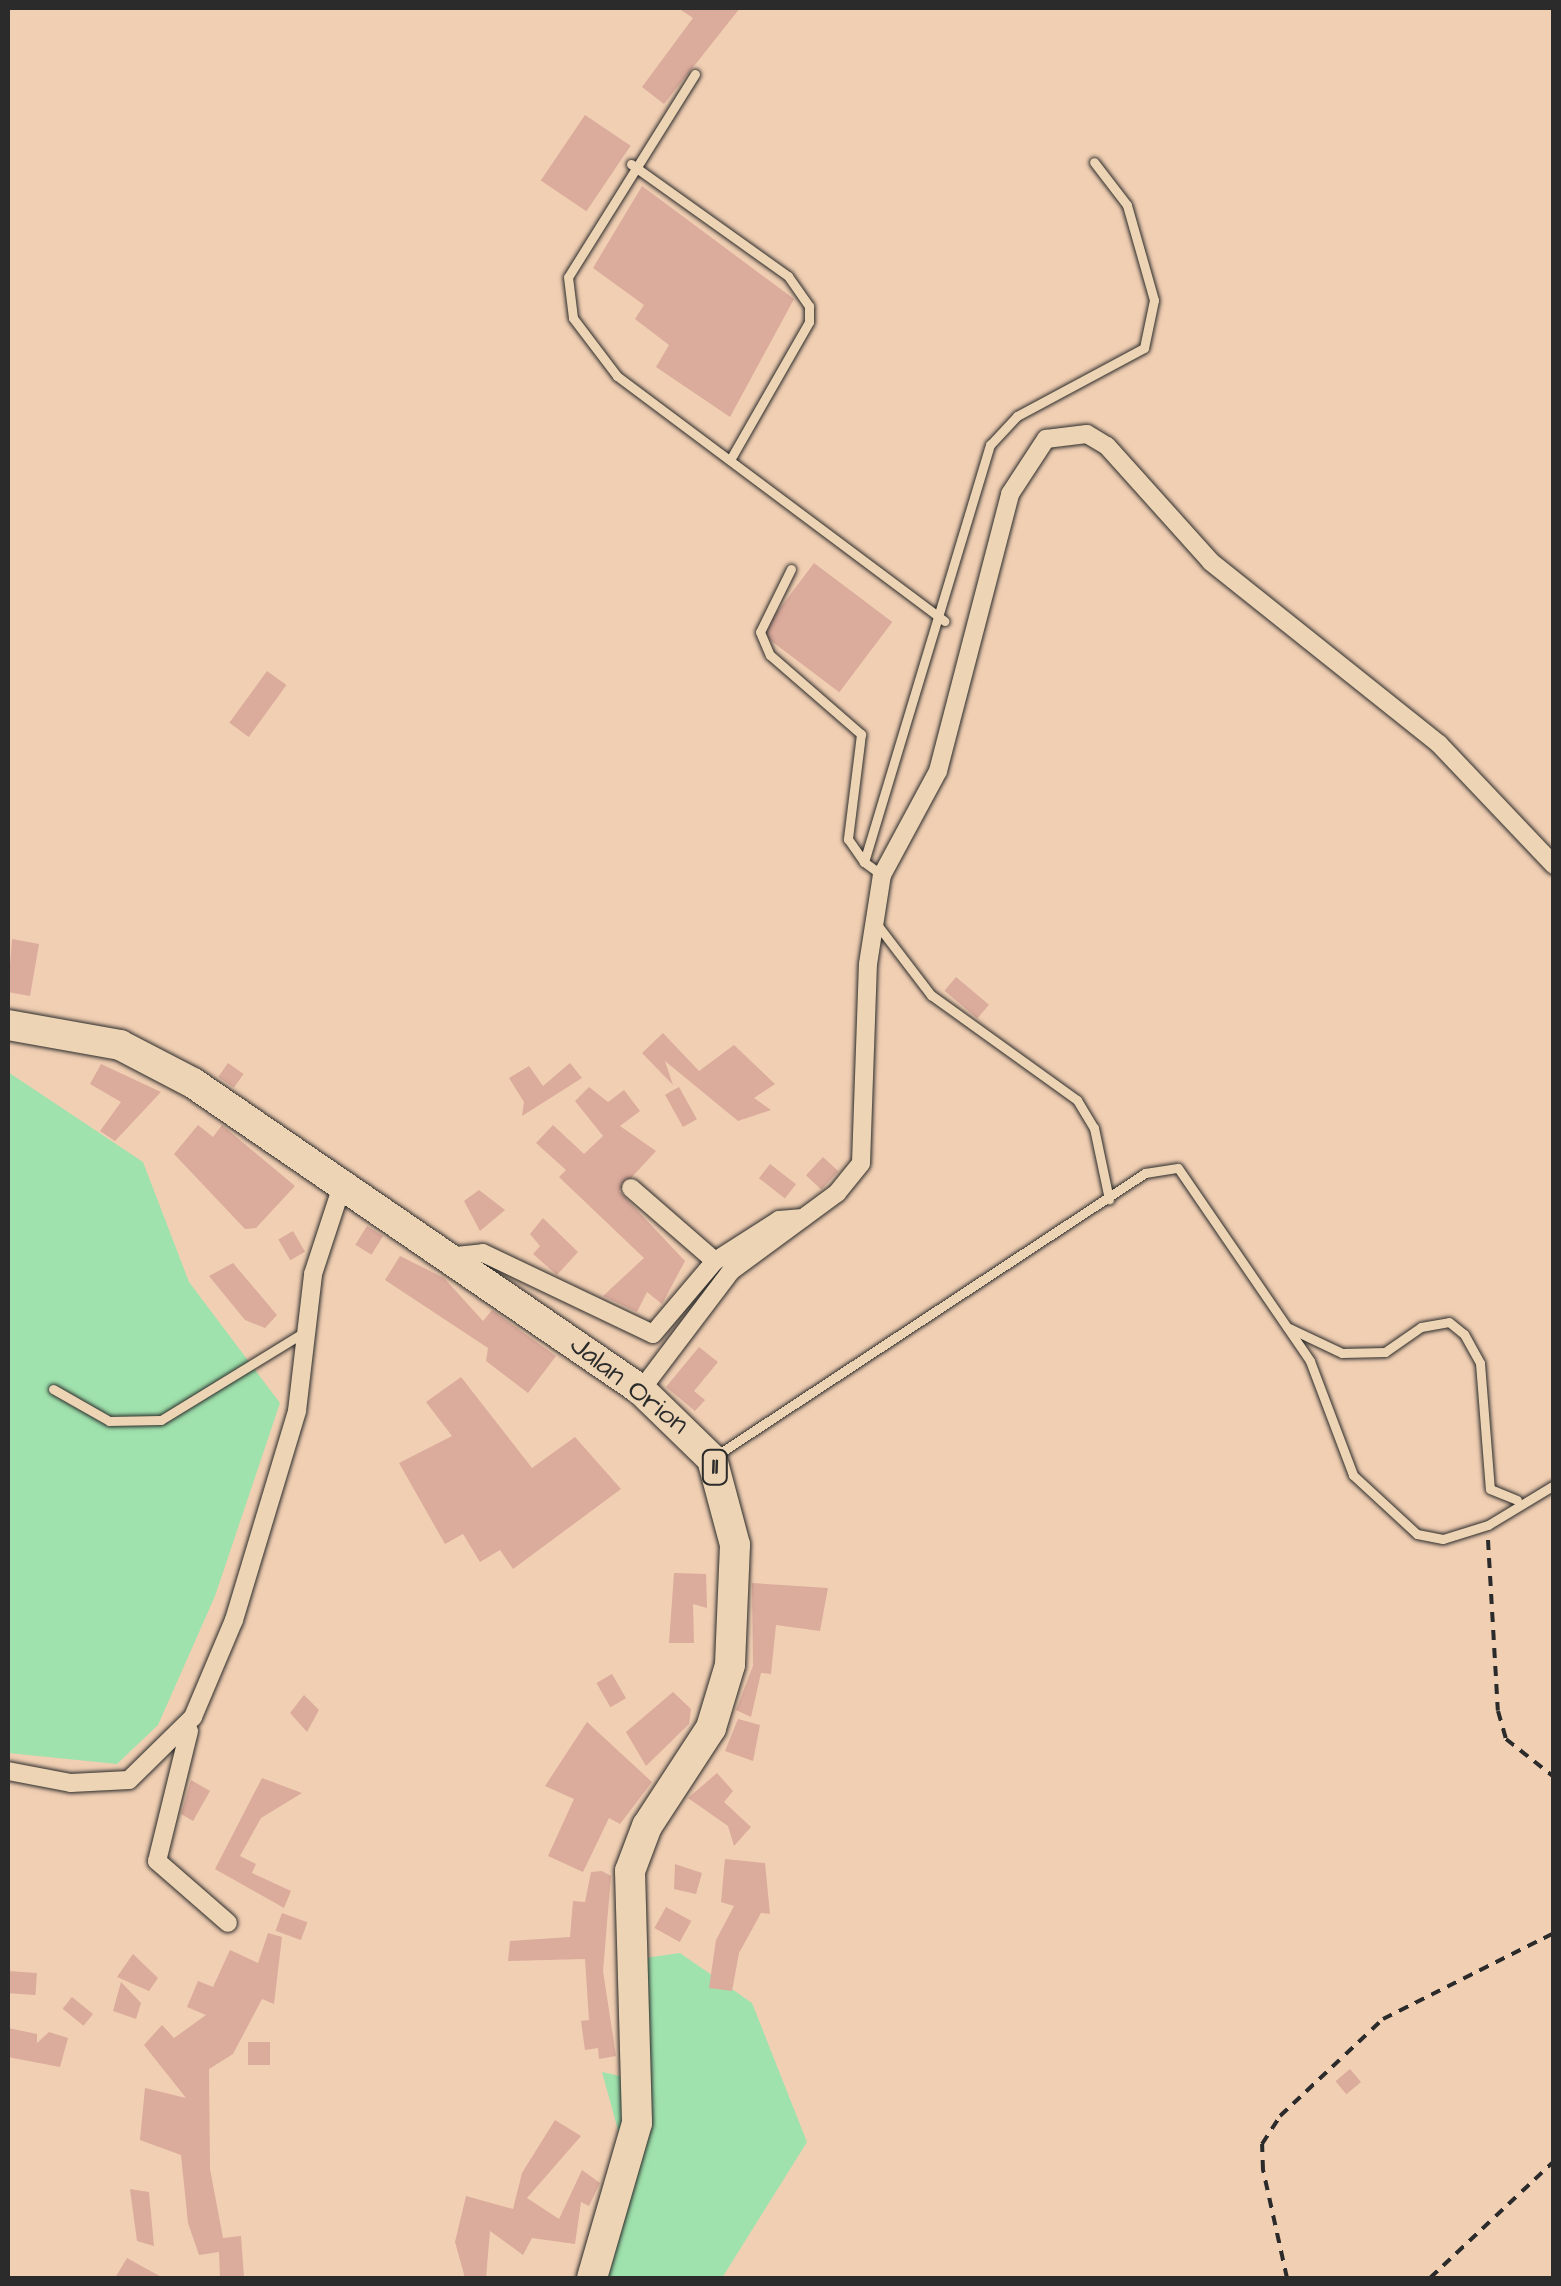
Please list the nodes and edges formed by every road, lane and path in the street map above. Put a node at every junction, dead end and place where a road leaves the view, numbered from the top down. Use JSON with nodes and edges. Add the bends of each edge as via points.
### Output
{"nodes":[{"id":1,"x":696,"y":74,"type":"dead end"},
{"id":2,"x":1094,"y":162,"type":"dead end"},
{"id":3,"x":631,"y":164,"type":"junction"},
{"id":4,"x":730,"y":460,"type":"junction"},
{"id":5,"x":791,"y":569,"type":"dead end"},
{"id":6,"x":944,"y":621,"type":"junction"},
{"id":7,"x":864,"y":862,"type":"junction"},
{"id":8,"x":1554,"y":866,"type":"edge"},
{"id":9,"x":882,"y":875,"type":"junction"},
{"id":10,"x":874,"y":915,"type":"junction"},
{"id":11,"x":8,"y":1024,"type":"edge"},
{"id":12,"x":343,"y":1183,"type":"junction"},
{"id":13,"x":632,"y":1188,"type":"dead end"},
{"id":14,"x":1109,"y":1199,"type":"junction"},
{"id":15,"x":806,"y":1218,"type":"junction"},
{"id":16,"x":456,"y":1256,"type":"junction"},
{"id":17,"x":715,"y":1261,"type":"junction"},
{"id":18,"x":1280,"y":1324,"type":"junction"},
{"id":19,"x":308,"y":1329,"type":"junction"},
{"id":20,"x":53,"y":1389,"type":"dead end"},
{"id":21,"x":641,"y":1390,"type":"junction"},
{"id":22,"x":712,"y":1459,"type":"junction"},
{"id":23,"x":1554,"y":1485,"type":"edge"},
{"id":24,"x":1517,"y":1500,"type":"junction"},
{"id":25,"x":1488,"y":1525,"type":"junction"},
{"id":26,"x":193,"y":1716,"type":"junction"},
{"id":27,"x":8,"y":1771,"type":"edge"},
{"id":28,"x":1554,"y":1777,"type":"edge"},
{"id":29,"x":228,"y":1923,"type":"dead end"},
{"id":30,"x":1554,"y":1933,"type":"edge"},
{"id":31,"x":1554,"y":2161,"type":"edge"},
{"id":32,"x":592,"y":2278,"type":"edge"},
{"id":33,"x":1287,"y":2278,"type":"edge"},
{"id":34,"x":1430,"y":2278,"type":"edge"}],
"edges":[{"from":1,"to":3,"type":"lane"},
{"from":2,"to":6,"type":"lane","via":[[1127,206],[1154,300],[1144,348],[1002,427],[982,465]]},
{"from":3,"to":4,"type":"lane","via":[[568,277],[573,318],[617,376]]},
{"from":3,"to":4,"type":"lane","via":[[788,276],[809,306],[809,322]]},
{"from":4,"to":6,"type":"lane"},
{"from":5,"to":7,"type":"lane","via":[[760,632],[770,655],[861,734],[848,839]]},
{"from":6,"to":7,"type":"lane"},
{"from":7,"to":9,"type":"lane"},
{"from":8,"to":9,"type":"street","via":[[1439,744],[1211,562],[1107,446],[1063,432],[1039,444],[1015,480],[938,771]]},
{"from":9,"to":10,"type":"street"},
{"from":10,"to":14,"type":"lane","via":[[885,944],[931,995],[1077,1100],[1094,1128]]},
{"from":10,"to":15,"type":"street","via":[[864,1155],[854,1177]]},
{"from":11,"to":12,"type":"highway","name":"Jalan Orion","number":"11","via":[[152,1059]]},
{"from":12,"to":16,"type":"highway","name":"Jalan Orion","number":"11"},
{"from":12,"to":19,"type":"street","via":[[324,1227]]},
{"from":13,"to":17,"type":"street"},
{"from":14,"to":18,"type":"lane","via":[[1158,1168],[1192,1178]]},
{"from":14,"to":22,"type":"lane"},
{"from":15,"to":17,"type":"street","via":[[779,1220]]},
{"from":15,"to":21,"type":"street","via":[[731,1271]]},
{"from":16,"to":17,"type":"street","via":[[484,1253],[642,1334],[665,1328]]},
{"from":16,"to":21,"type":"highway","name":"Jalan Orion","number":"11"},
{"from":18,"to":24,"type":"lane","via":[[1342,1353],[1385,1352],[1421,1326],[1449,1322],[1480,1364],[1490,1488]]},
{"from":18,"to":25,"type":"lane","via":[[1310,1361],[1352,1475],[1386,1508],[1417,1534],[1442,1539]]},
{"from":19,"to":20,"type":"lane","via":[[161,1420],[110,1420]]},
{"from":19,"to":26,"type":"street","via":[[297,1410],[234,1620]]},
{"from":21,"to":22,"type":"highway","name":"Jalan Orion","number":"11"},
{"from":22,"to":32,"type":"highway","name":"Jalan Orion","number":"11","via":[[735,1545],[730,1665],[711,1728],[647,1826],[630,1871],[637,2122]]},
{"from":23,"to":24,"type":"lane"},
{"from":24,"to":25,"type":"lane"},
{"from":25,"to":28,"type":"path","via":[[1498,1711],[1506,1739]]},
{"from":26,"to":27,"type":"street","via":[[129,1780],[71,1783]]},
{"from":26,"to":29,"type":"street","via":[[157,1861],[166,1878]]},
{"from":30,"to":33,"type":"path","via":[[1384,2019],[1280,2116],[1262,2144],[1263,2170]]},
{"from":31,"to":34,"type":"path"}]}
